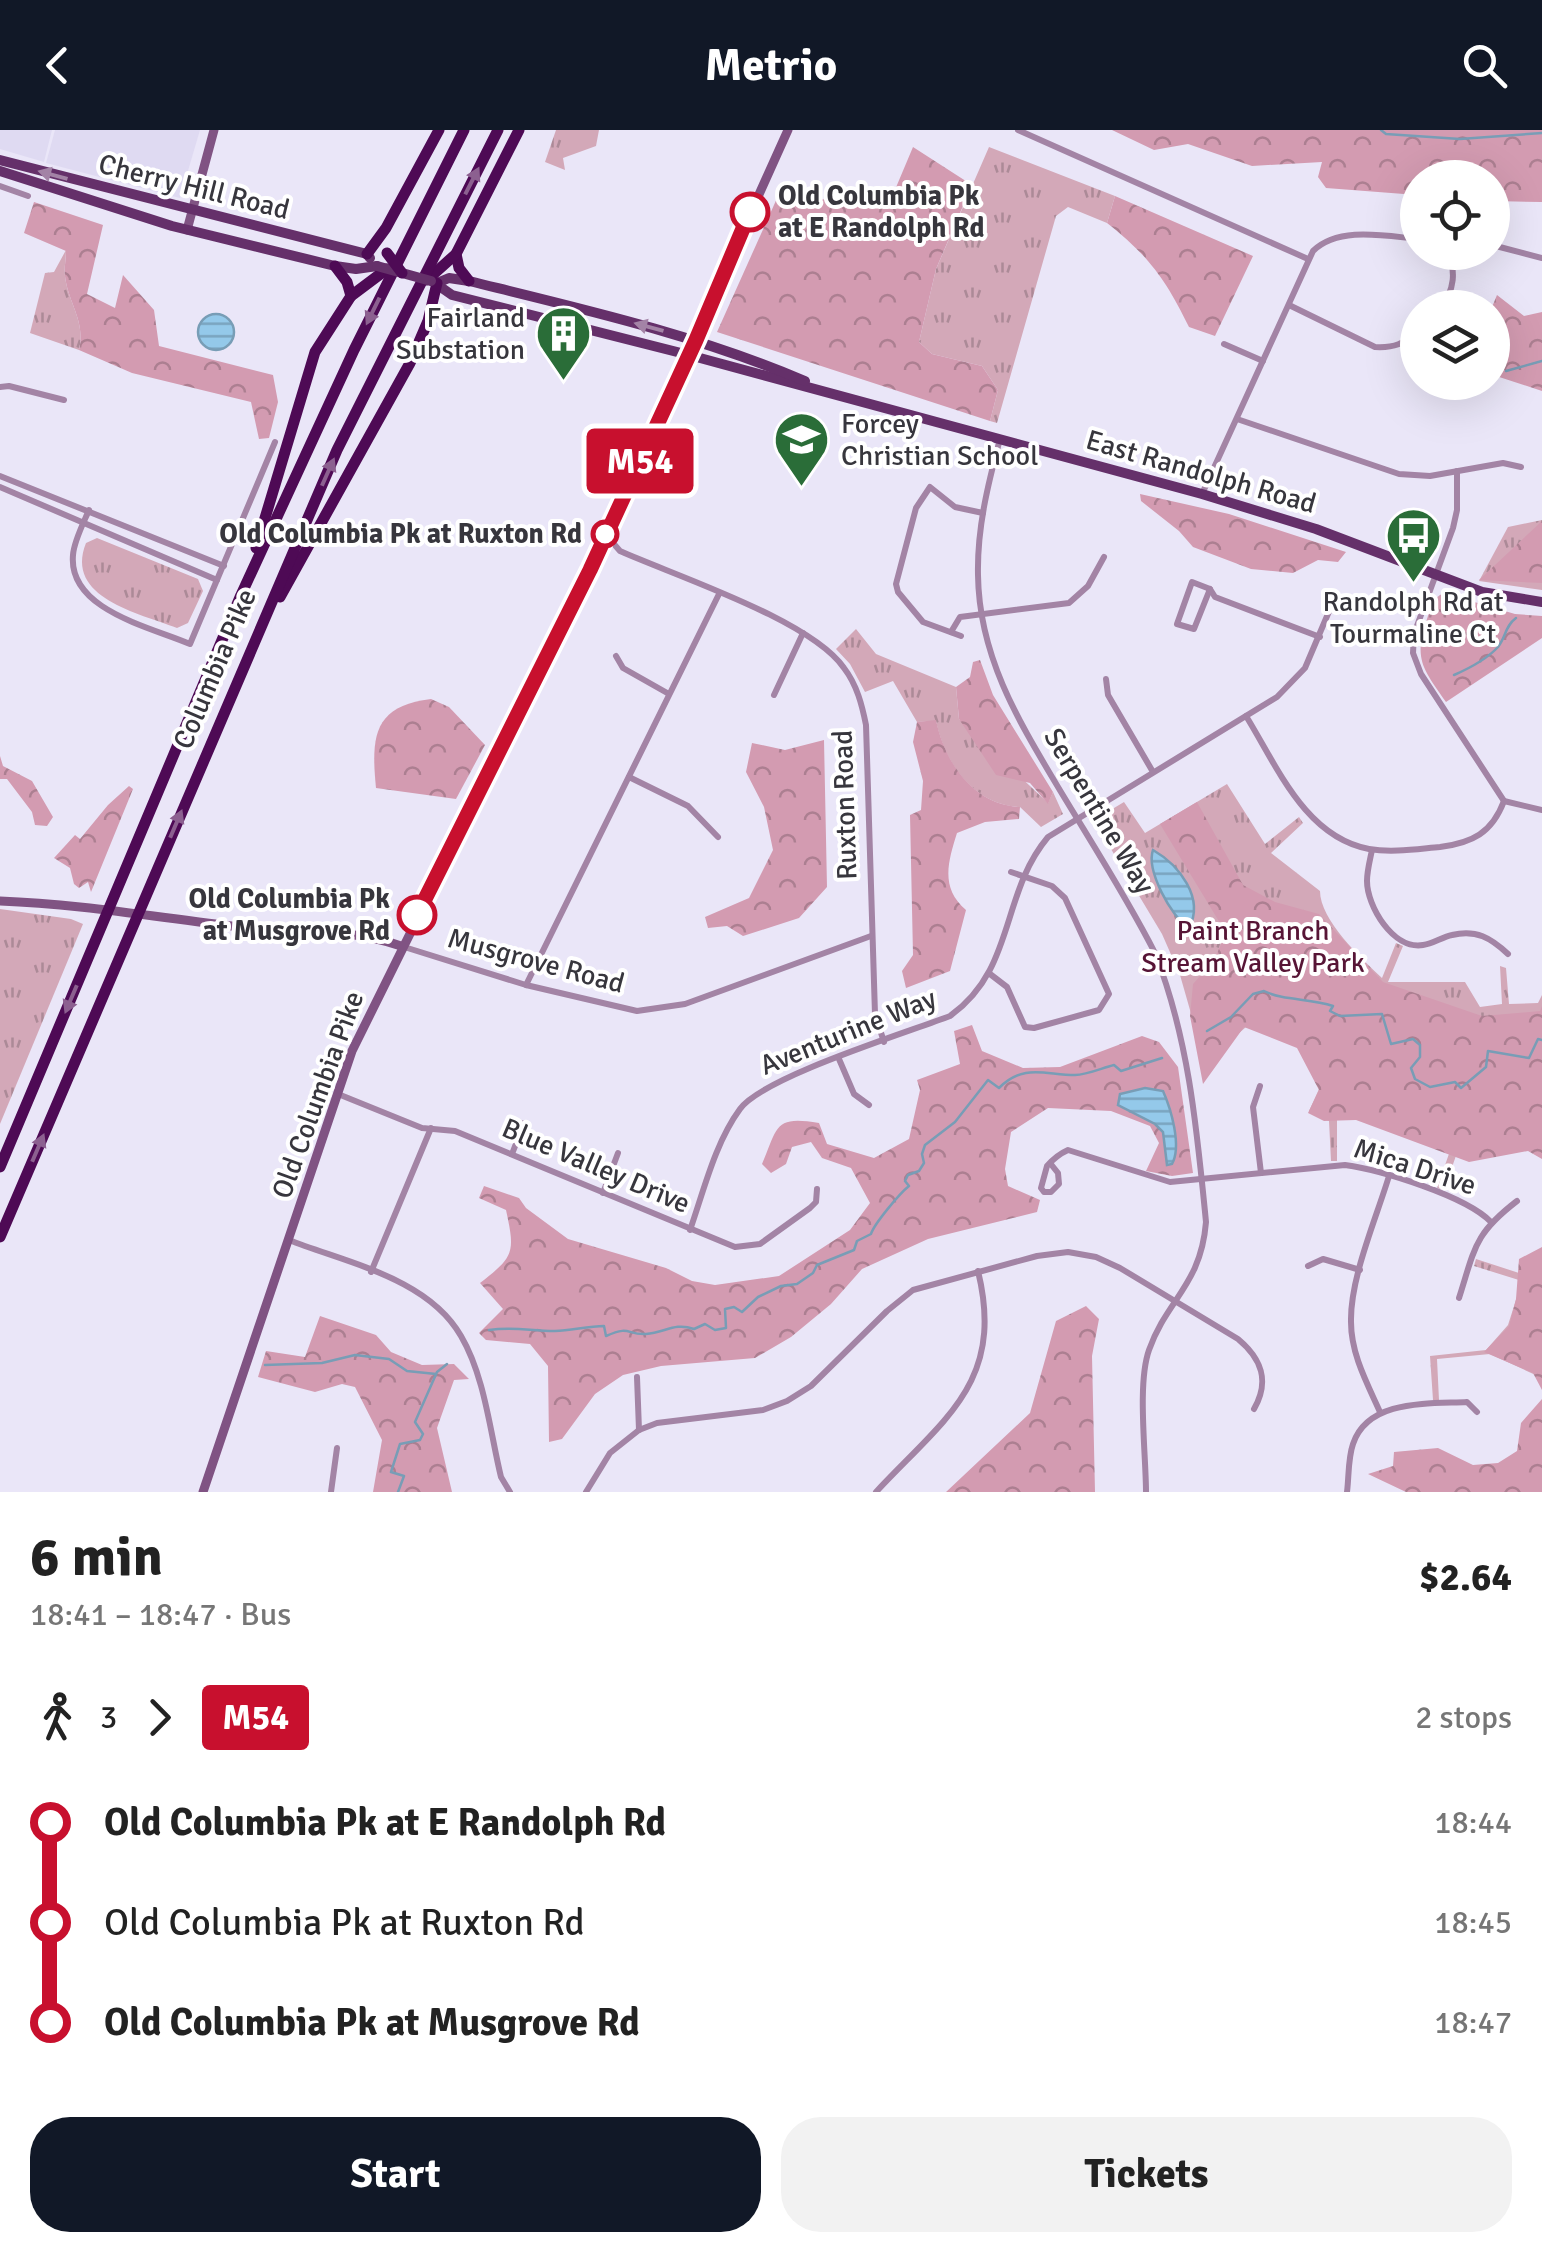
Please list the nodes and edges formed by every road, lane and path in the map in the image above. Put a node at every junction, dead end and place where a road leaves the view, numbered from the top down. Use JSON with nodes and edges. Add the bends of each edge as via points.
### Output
{"nodes":[{"id":1,"x":214,"y":130,"type":"edge"},
{"id":2,"x":439,"y":130,"type":"edge"},
{"id":3,"x":464,"y":130,"type":"edge"},
{"id":4,"x":498,"y":130,"type":"edge"},
{"id":5,"x":519,"y":130,"type":"edge"},
{"id":6,"x":788,"y":130,"type":"edge"},
{"id":7,"x":1018,"y":130,"type":"edge"},
{"id":8,"x":0,"y":160,"type":"edge"},
{"id":9,"x":0,"y":171,"type":"edge"},
{"id":10,"x":0,"y":186,"type":"edge"},
{"id":11,"x":28,"y":196,"type":"dead end"},
{"id":12,"x":192,"y":210,"type":"junction"},
{"id":13,"x":386,"y":228,"type":"junction"},
{"id":14,"x":187,"y":230,"type":"junction"},
{"id":15,"x":1400,"y":238,"type":"edge"},
{"id":16,"x":1510,"y":250,"type":"edge"},
{"id":17,"x":456,"y":254,"type":"junction"},
{"id":18,"x":1542,"y":258,"type":"edge"},
{"id":19,"x":1308,"y":259,"type":"junction"},
{"id":20,"x":376,"y":263,"type":"junction"},
{"id":21,"x":335,"y":266,"type":"junction"},
{"id":22,"x":402,"y":273,"type":"junction"},
{"id":23,"x":432,"y":280,"type":"junction"},
{"id":24,"x":469,"y":280,"type":"junction"},
{"id":25,"x":351,"y":296,"type":"junction"},
{"id":26,"x":1289,"y":305,"type":"junction"},
{"id":27,"x":696,"y":340,"type":"junction"},
{"id":28,"x":1224,"y":344,"type":"dead end"},
{"id":29,"x":1400,"y":345,"type":"edge"},
{"id":30,"x":689,"y":355,"type":"junction"},
{"id":31,"x":1263,"y":361,"type":"junction"},
{"id":32,"x":0,"y":387,"type":"edge"},
{"id":33,"x":843,"y":396,"type":"junction"},
{"id":34,"x":64,"y":400,"type":"dead end"},
{"id":35,"x":1237,"y":419,"type":"junction"},
{"id":36,"x":1000,"y":439,"type":"junction"},
{"id":37,"x":276,"y":442,"type":"dead end"},
{"id":38,"x":1522,"y":467,"type":"dead end"},
{"id":39,"x":1456,"y":471,"type":"junction"},
{"id":40,"x":0,"y":476,"type":"edge"},
{"id":41,"x":0,"y":487,"type":"edge"},
{"id":42,"x":1202,"y":494,"type":"junction"},
{"id":43,"x":88,"y":510,"type":"junction"},
{"id":44,"x":983,"y":513,"type":"junction"},
{"id":45,"x":83,"y":524,"type":"junction"},
{"id":46,"x":605,"y":534,"type":"junction"},
{"id":47,"x":1104,"y":556,"type":"dead end"},
{"id":48,"x":224,"y":566,"type":"junction"},
{"id":49,"x":1436,"y":575,"type":"junction"},
{"id":50,"x":217,"y":580,"type":"junction"},
{"id":51,"x":1210,"y":589,"type":"junction"},
{"id":52,"x":719,"y":594,"type":"junction"},
{"id":53,"x":242,"y":595,"type":"junction"},
{"id":54,"x":1333,"y":602,"type":"dead end"},
{"id":55,"x":1542,"y":602,"type":"edge"},
{"id":56,"x":982,"y":613,"type":"junction"},
{"id":57,"x":951,"y":632,"type":"junction"},
{"id":58,"x":802,"y":633,"type":"junction"},
{"id":59,"x":961,"y":636,"type":"dead end"},
{"id":60,"x":1320,"y":637,"type":"junction"},
{"id":61,"x":616,"y":656,"type":"dead end"},
{"id":62,"x":246,"y":657,"type":"junction"},
{"id":63,"x":1106,"y":679,"type":"dead end"},
{"id":64,"x":670,"y":694,"type":"junction"},
{"id":65,"x":774,"y":695,"type":"dead end"},
{"id":66,"x":1246,"y":716,"type":"junction"},
{"id":67,"x":1154,"y":772,"type":"junction"},
{"id":68,"x":629,"y":777,"type":"junction"},
{"id":69,"x":1504,"y":801,"type":"junction"},
{"id":70,"x":1542,"y":810,"type":"edge"},
{"id":71,"x":1077,"y":818,"type":"junction"},
{"id":72,"x":718,"y":838,"type":"dead end"},
{"id":73,"x":1372,"y":850,"type":"junction"},
{"id":74,"x":1011,"y":872,"type":"dead end"},
{"id":75,"x":1024,"y":878,"type":"junction"},
{"id":76,"x":0,"y":901,"type":"edge"},
{"id":77,"x":109,"y":910,"type":"junction"},
{"id":78,"x":138,"y":914,"type":"junction"},
{"id":79,"x":872,"y":936,"type":"junction"},
{"id":80,"x":402,"y":946,"type":"junction"},
{"id":81,"x":1508,"y":954,"type":"dead end"},
{"id":82,"x":990,"y":974,"type":"junction"},
{"id":83,"x":526,"y":985,"type":"junction"},
{"id":84,"x":884,"y":1042,"type":"junction"},
{"id":85,"x":838,"y":1059,"type":"junction"},
{"id":86,"x":1260,"y":1086,"type":"dead end"},
{"id":87,"x":338,"y":1094,"type":"junction"},
{"id":88,"x":869,"y":1105,"type":"dead end"},
{"id":89,"x":524,"y":1123,"type":"dead end"},
{"id":90,"x":431,"y":1128,"type":"junction"},
{"id":91,"x":618,"y":1152,"type":"dead end"},
{"id":92,"x":512,"y":1154,"type":"junction"},
{"id":93,"x":1050,"y":1163,"type":"dead end"},
{"id":94,"x":0,"y":1167,"type":"edge"},
{"id":95,"x":1261,"y":1173,"type":"junction"},
{"id":96,"x":1389,"y":1176,"type":"junction"},
{"id":97,"x":1202,"y":1180,"type":"junction"},
{"id":98,"x":817,"y":1190,"type":"dead end"},
{"id":99,"x":603,"y":1193,"type":"junction"},
{"id":100,"x":1517,"y":1202,"type":"dead end"},
{"id":101,"x":1490,"y":1222,"type":"junction"},
{"id":102,"x":690,"y":1230,"type":"junction"},
{"id":103,"x":0,"y":1237,"type":"edge"},
{"id":104,"x":289,"y":1240,"type":"junction"},
{"id":105,"x":1308,"y":1266,"type":"dead end"},
{"id":106,"x":1360,"y":1270,"type":"junction"},
{"id":107,"x":978,"y":1271,"type":"junction"},
{"id":108,"x":372,"y":1272,"type":"junction"},
{"id":109,"x":1460,"y":1298,"type":"dead end"},
{"id":110,"x":1177,"y":1302,"type":"junction"},
{"id":111,"x":636,"y":1377,"type":"dead end"},
{"id":112,"x":1254,"y":1410,"type":"dead end"},
{"id":113,"x":1380,"y":1412,"type":"junction"},
{"id":114,"x":1477,"y":1412,"type":"dead end"},
{"id":115,"x":639,"y":1430,"type":"junction"},
{"id":116,"x":337,"y":1448,"type":"dead end"},
{"id":117,"x":882,"y":1490,"type":"edge"},
{"id":118,"x":203,"y":1492,"type":"edge"},
{"id":119,"x":331,"y":1492,"type":"edge"},
{"id":120,"x":510,"y":1492,"type":"edge"},
{"id":121,"x":586,"y":1492,"type":"edge"},
{"id":122,"x":1146,"y":1492,"type":"edge"},
{"id":123,"x":1347,"y":1492,"type":"edge"}],
"edges":[{"from":1,"to":12,"type":"main road"},
{"from":2,"to":13,"type":"highway"},
{"from":3,"to":53,"type":"highway","name":"Columbia Pike","one_way":true},
{"from":62,"to":4,"type":"highway","name":"Columbia Pike","one_way":true,"via":[[362,398]]},
{"from":5,"to":17,"type":"highway"},
{"from":6,"to":27,"type":"main road","name":"Old Columbia Pike"},
{"from":7,"to":19,"type":"street"},
{"from":12,"to":8,"type":"main road","name":"Cherry Hill Road","one_way":true},
{"from":9,"to":14,"type":"main road","name":"Cherry Hill Road"},
{"from":10,"to":11,"type":"street"},
{"from":12,"to":14,"type":"main road"},
{"from":12,"to":20,"type":"main road","name":"Cherry Hill Road"},
{"from":13,"to":20,"type":"highway"},
{"from":13,"to":22,"type":"highway","bridge":true,"via":[[384,244]]},
{"from":14,"to":21,"type":"main road","name":"Cherry Hill Road"},
{"from":15,"to":19,"type":"street","via":[[1324,240]]},
{"from":16,"to":18,"type":"street"},
{"from":17,"to":23,"type":"highway"},
{"from":17,"to":24,"type":"highway"},
{"from":19,"to":26,"type":"street"},
{"from":20,"to":21,"type":"main road","name":"Cherry Hill Road"},
{"from":20,"to":22,"type":"main road","name":"Cherry Hill Road","bridge":true},
{"from":20,"to":25,"type":"highway","bridge":true,"via":[[371,279]]},
{"from":21,"to":25,"type":"highway"},
{"from":22,"to":23,"type":"main road","name":"Cherry Hill Road","bridge":true},
{"from":23,"to":24,"type":"main road","name":"East Randolph Road"},
{"from":23,"to":30,"type":"main road","name":"East Randolph Road","via":[[452,295]]},
{"from":23,"to":62,"type":"highway","via":[[428,321],[410,363]]},
{"from":27,"to":24,"type":"main road","name":"East Randolph Road","one_way":true},
{"from":25,"to":53,"type":"highway","via":[[308,371]]},
{"from":26,"to":29,"type":"street","via":[[1375,346]]},
{"from":26,"to":31,"type":"street"},
{"from":27,"to":30,"type":"main road","name":"Old Columbia Pike"},
{"from":27,"to":33,"type":"main road","name":"East Randolph Road"},
{"from":28,"to":31,"type":"street"},
{"from":30,"to":33,"type":"main road","name":"East Randolph Road"},
{"from":30,"to":46,"type":"main road","name":"Old Columbia Pike"},
{"from":31,"to":35,"type":"street"},
{"from":32,"to":34,"type":"street"},
{"from":33,"to":36,"type":"main road","name":"East Randolph Road"},
{"from":35,"to":39,"type":"street","via":[[1399,474]]},
{"from":35,"to":42,"type":"street"},
{"from":36,"to":42,"type":"main road","name":"East Randolph Road"},
{"from":36,"to":44,"type":"street","name":"Serpentine Way"},
{"from":37,"to":48,"type":"street"},
{"from":38,"to":39,"type":"street","via":[[1503,463]]},
{"from":39,"to":49,"type":"street","via":[[1457,510]]},
{"from":40,"to":43,"type":"street"},
{"from":41,"to":45,"type":"street"},
{"from":42,"to":49,"type":"main road","name":"East Randolph Road"},
{"from":43,"to":45,"type":"street"},
{"from":43,"to":48,"type":"street"},
{"from":44,"to":56,"type":"street","name":"Serpentine Way"},
{"from":44,"to":57,"type":"street","via":[[955,507],[930,487],[916,508],[902,558],[898,592],[923,622]]},
{"from":45,"to":50,"type":"street"},
{"from":45,"to":50,"type":"street","via":[[72,559],[92,602],[190,644]]},
{"from":46,"to":52,"type":"street","name":"Ruxton Road","via":[[620,552]]},
{"from":46,"to":80,"type":"main road","name":"Old Columbia Pike"},
{"from":47,"to":56,"type":"street","via":[[1088,586],[1069,603]]},
{"from":48,"to":50,"type":"street"},
{"from":49,"to":55,"type":"main road","name":"East Randolph Road","via":[[1482,592]]},
{"from":49,"to":69,"type":"street","via":[[1413,653]]},
{"from":51,"to":51,"type":"street","via":[[1192,582],[1178,624],[1194,629]]},
{"from":51,"to":60,"type":"street","via":[[1215,597]]},
{"from":52,"to":58,"type":"street","name":"Ruxton Road"},
{"from":52,"to":64,"type":"street"},
{"from":53,"to":77,"type":"highway","name":"Columbia Pike"},
{"from":54,"to":60,"type":"street","name":"Aventurine Way"},
{"from":56,"to":57,"type":"street","via":[[960,617]]},
{"from":56,"to":71,"type":"street","name":"Serpentine Way","via":[[1011,708]]},
{"from":57,"to":59,"type":"street"},
{"from":58,"to":65,"type":"street"},
{"from":58,"to":79,"type":"street","name":"Ruxton Road","via":[[844,667],[862,706]]},
{"from":60,"to":66,"type":"street","name":"Aventurine Way","via":[[1294,682]]},
{"from":61,"to":64,"type":"street","via":[[622,668]]},
{"from":78,"to":62,"type":"highway","name":"Columbia Pike","one_way":true},
{"from":63,"to":67,"type":"street","via":[[1108,695]]},
{"from":64,"to":68,"type":"street"},
{"from":66,"to":67,"type":"street","name":"Aventurine Way"},
{"from":66,"to":73,"type":"street","via":[[1313,820],[1337,838]]},
{"from":67,"to":71,"type":"street","name":"Aventurine Way"},
{"from":68,"to":72,"type":"street","via":[[688,806]]},
{"from":68,"to":83,"type":"street"},
{"from":69,"to":70,"type":"street"},
{"from":69,"to":73,"type":"street","via":[[1486,832],[1467,844]]},
{"from":71,"to":75,"type":"street","name":"Aventurine Way","via":[[1048,838]]},
{"from":71,"to":97,"type":"street","name":"Serpentine Way","via":[[1137,917],[1171,994]]},
{"from":73,"to":81,"type":"street","via":[[1370,901],[1403,942],[1424,946],[1472,933]]},
{"from":74,"to":75,"type":"street"},
{"from":75,"to":82,"type":"street","name":"Aventurine Way"},
{"from":75,"to":82,"type":"street","via":[[1052,886],[1065,898],[1109,994],[1099,1010],[1024,1027],[1007,987]]},
{"from":76,"to":77,"type":"main road","name":"Musgrove Road"},
{"from":77,"to":78,"type":"main road","name":"Musgrove Road"},
{"from":77,"to":94,"type":"highway","name":"Columbia Pike","one_way":true},
{"from":78,"to":80,"type":"main road","name":"Musgrove Road","via":[[373,936]]},
{"from":103,"to":78,"type":"highway","name":"Columbia Pike","one_way":true},
{"from":79,"to":83,"type":"street","name":"Musgrove Road","via":[[661,1010],[620,1009]]},
{"from":79,"to":84,"type":"street","name":"Ruxton Road","via":[[875,1014]]},
{"from":80,"to":83,"type":"street","name":"Musgrove Road"},
{"from":80,"to":87,"type":"main road","name":"Old Columbia Pike"},
{"from":82,"to":84,"type":"street","name":"Aventurine Way","via":[[950,1016]]},
{"from":84,"to":85,"type":"street","name":"Aventurine Way"},
{"from":85,"to":88,"type":"street","via":[[854,1094]]},
{"from":85,"to":102,"type":"street","name":"Aventurine Way","via":[[773,1083],[742,1106]]},
{"from":86,"to":95,"type":"street","via":[[1252,1107]]},
{"from":87,"to":90,"type":"street","name":"Blue Valley Drive"},
{"from":87,"to":104,"type":"main road","name":"Old Columbia Pike"},
{"from":89,"to":92,"type":"street"},
{"from":90,"to":92,"type":"street","name":"Blue Valley Drive"},
{"from":90,"to":108,"type":"street"},
{"from":91,"to":99,"type":"street"},
{"from":92,"to":99,"type":"street","name":"Blue Valley Drive"},
{"from":93,"to":97,"type":"street","name":"Mica Drive","via":[[1076,1150],[1156,1180]]},
{"from":95,"to":96,"type":"street","name":"Mica Drive","via":[[1345,1165]]},
{"from":95,"to":97,"type":"street","name":"Mica Drive"},
{"from":96,"to":101,"type":"street","name":"Mica Drive","via":[[1468,1204]]},
{"from":96,"to":106,"type":"street"},
{"from":97,"to":110,"type":"street","name":"Serpentine Way","via":[[1204,1249]]},
{"from":98,"to":102,"type":"street","name":"Blue Valley Drive","via":[[810,1208],[760,1244],[735,1246]]},
{"from":99,"to":102,"type":"street","name":"Blue Valley Drive"},
{"from":100,"to":101,"type":"street"},
{"from":101,"to":109,"type":"street"},
{"from":104,"to":108,"type":"street"},
{"from":104,"to":118,"type":"main road","name":"Old Columbia Pike"},
{"from":105,"to":106,"type":"street","via":[[1322,1259]]},
{"from":106,"to":113,"type":"street","via":[[1350,1324]]},
{"from":107,"to":110,"type":"street","via":[[1037,1256],[1082,1254]]},
{"from":107,"to":115,"type":"street","via":[[913,1290],[788,1401]]},
{"from":107,"to":117,"type":"street","via":[[987,1330],[980,1363],[952,1412]]},
{"from":108,"to":120,"type":"street","via":[[434,1304],[462,1337]]},
{"from":110,"to":112,"type":"street","via":[[1252,1351],[1263,1377]]},
{"from":110,"to":122,"type":"street","name":"Serpentine Way","via":[[1146,1365]]},
{"from":111,"to":115,"type":"street"},
{"from":113,"to":114,"type":"street","via":[[1467,1402]]},
{"from":113,"to":123,"type":"street","via":[[1353,1443]]},
{"from":115,"to":121,"type":"street","via":[[610,1453]]},
{"from":116,"to":119,"type":"street"}]}
